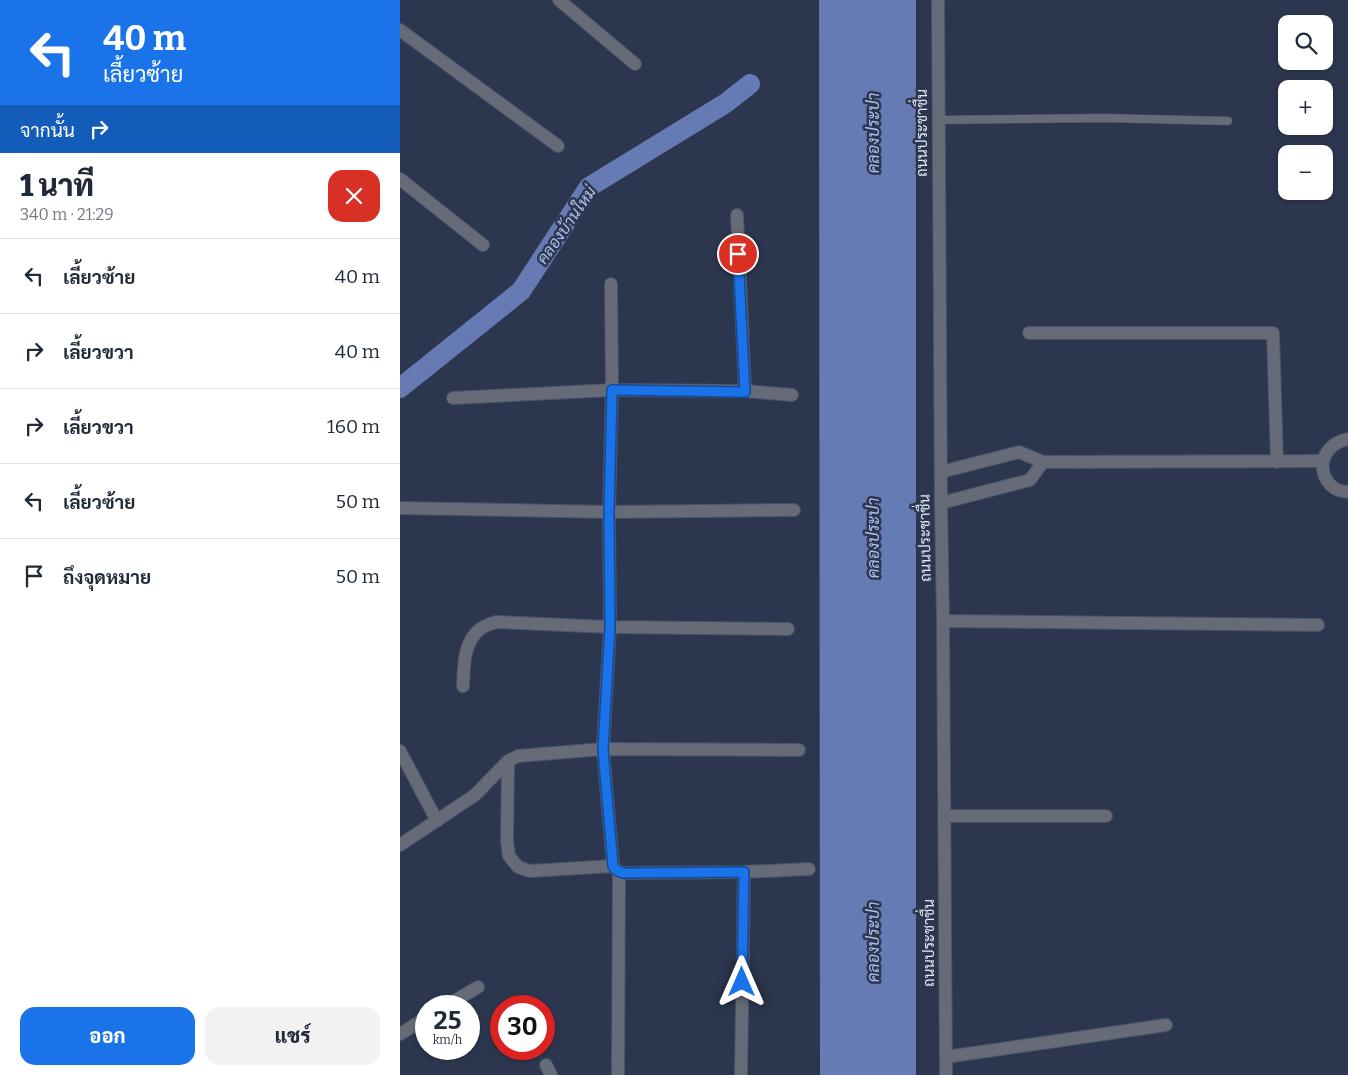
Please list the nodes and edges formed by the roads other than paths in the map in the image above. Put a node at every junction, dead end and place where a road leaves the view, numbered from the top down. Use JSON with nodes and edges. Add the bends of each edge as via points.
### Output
{"nodes":[{"id":1,"x":559,"y":0,"type":"edge"},
{"id":2,"x":938,"y":0,"type":"edge"},
{"id":3,"x":400,"y":30,"type":"edge"},
{"id":4,"x":635,"y":64,"type":"dead end"},
{"id":5,"x":938,"y":120,"type":"junction"},
{"id":6,"x":1228,"y":121,"type":"dead end"},
{"id":7,"x":558,"y":146,"type":"dead end"},
{"id":8,"x":400,"y":179,"type":"edge"},
{"id":9,"x":737,"y":215,"type":"dead end"},
{"id":10,"x":483,"y":245,"type":"dead end"},
{"id":11,"x":611,"y":284,"type":"dead end"},
{"id":12,"x":1029,"y":333,"type":"dead end"},
{"id":13,"x":612,"y":390,"type":"junction"},
{"id":14,"x":745,"y":392,"type":"junction"},
{"id":15,"x":792,"y":395,"type":"dead end"},
{"id":16,"x":453,"y":398,"type":"dead end"},
{"id":17,"x":1348,"y":439,"type":"edge"},
{"id":18,"x":1323,"y":461,"type":"junction"},
{"id":19,"x":1043,"y":462,"type":"junction"},
{"id":20,"x":1278,"y":462,"type":"junction"},
{"id":21,"x":941,"y":472,"type":"junction"},
{"id":22,"x":1348,"y":492,"type":"edge"},
{"id":23,"x":941,"y":503,"type":"junction"},
{"id":24,"x":400,"y":508,"type":"edge"},
{"id":25,"x":794,"y":510,"type":"dead end"},
{"id":26,"x":609,"y":512,"type":"junction"},
{"id":27,"x":943,"y":621,"type":"junction"},
{"id":28,"x":1318,"y":624,"type":"dead end"},
{"id":29,"x":610,"y":627,"type":"junction"},
{"id":30,"x":788,"y":629,"type":"dead end"},
{"id":31,"x":463,"y":686,"type":"dead end"},
{"id":32,"x":603,"y":750,"type":"junction"},
{"id":33,"x":799,"y":750,"type":"dead end"},
{"id":34,"x":400,"y":751,"type":"edge"},
{"id":35,"x":508,"y":761,"type":"junction"},
{"id":36,"x":944,"y":816,"type":"junction"},
{"id":37,"x":1106,"y":816,"type":"dead end"},
{"id":38,"x":438,"y":820,"type":"junction"},
{"id":39,"x":400,"y":845,"type":"edge"},
{"id":40,"x":616,"y":869,"type":"junction"},
{"id":41,"x":809,"y":869,"type":"dead end"},
{"id":42,"x":744,"y":872,"type":"junction"},
{"id":43,"x":478,"y":987,"type":"dead end"},
{"id":44,"x":465,"y":995,"type":"edge"},
{"id":45,"x":415,"y":1025,"type":"edge"},
{"id":46,"x":1166,"y":1025,"type":"dead end"},
{"id":47,"x":400,"y":1034,"type":"edge"},
{"id":48,"x":946,"y":1057,"type":"junction"},
{"id":49,"x":618,"y":1075,"type":"edge"},
{"id":50,"x":741,"y":1075,"type":"edge"},
{"id":51,"x":946,"y":1075,"type":"edge"}],
"edges":[{"from":1,"to":4,"type":"street"},
{"from":2,"to":5,"type":"street","name":"ถนนประชาชื่น"},
{"from":3,"to":7,"type":"street"},
{"from":5,"to":6,"type":"lane","via":[[1104,118]]},
{"from":5,"to":21,"type":"street","name":"ถนนประชาชื่น"},
{"from":8,"to":10,"type":"street"},
{"from":9,"to":14,"type":"street"},
{"from":11,"to":13,"type":"street"},
{"from":12,"to":20,"type":"street","via":[[1273,333]]},
{"from":13,"to":14,"type":"street"},
{"from":13,"to":16,"type":"street"},
{"from":13,"to":26,"type":"street"},
{"from":14,"to":15,"type":"street"},
{"from":17,"to":18,"type":"street","via":[[1331,446]]},
{"from":18,"to":20,"type":"street"},
{"from":18,"to":22,"type":"street","via":[[1325,477],[1330,484]]},
{"from":19,"to":20,"type":"street"},
{"from":19,"to":21,"type":"street","via":[[1019,452]]},
{"from":19,"to":23,"type":"street","via":[[1030,480]]},
{"from":21,"to":23,"type":"street","name":"ถนนประชาชื่น"},
{"from":23,"to":27,"type":"street","name":"ถนนประชาชื่น"},
{"from":24,"to":26,"type":"street"},
{"from":25,"to":26,"type":"street"},
{"from":26,"to":29,"type":"street"},
{"from":27,"to":28,"type":"street"},
{"from":27,"to":36,"type":"street","name":"ถนนประชาชื่น"},
{"from":29,"to":30,"type":"street"},
{"from":29,"to":31,"type":"street","via":[[496,622],[480,629],[470,639]]},
{"from":29,"to":32,"type":"street"},
{"from":32,"to":33,"type":"street"},
{"from":32,"to":35,"type":"street","via":[[518,756]]},
{"from":32,"to":40,"type":"street"},
{"from":34,"to":38,"type":"street"},
{"from":35,"to":38,"type":"street","via":[[475,795]]},
{"from":35,"to":40,"type":"street","via":[[507,841],[509,856],[518,867],[530,870]]},
{"from":36,"to":37,"type":"street"},
{"from":36,"to":48,"type":"street","name":"ถนนประชาชื่น"},
{"from":38,"to":39,"type":"street"},
{"from":40,"to":42,"type":"street","via":[[623,873]]},
{"from":40,"to":49,"type":"street"},
{"from":41,"to":42,"type":"street"},
{"from":42,"to":50,"type":"street"},
{"from":43,"to":44,"type":"street"},
{"from":45,"to":47,"type":"street"},
{"from":46,"to":48,"type":"street"},
{"from":48,"to":51,"type":"street","name":"ถนนประชาชื่น"}]}
